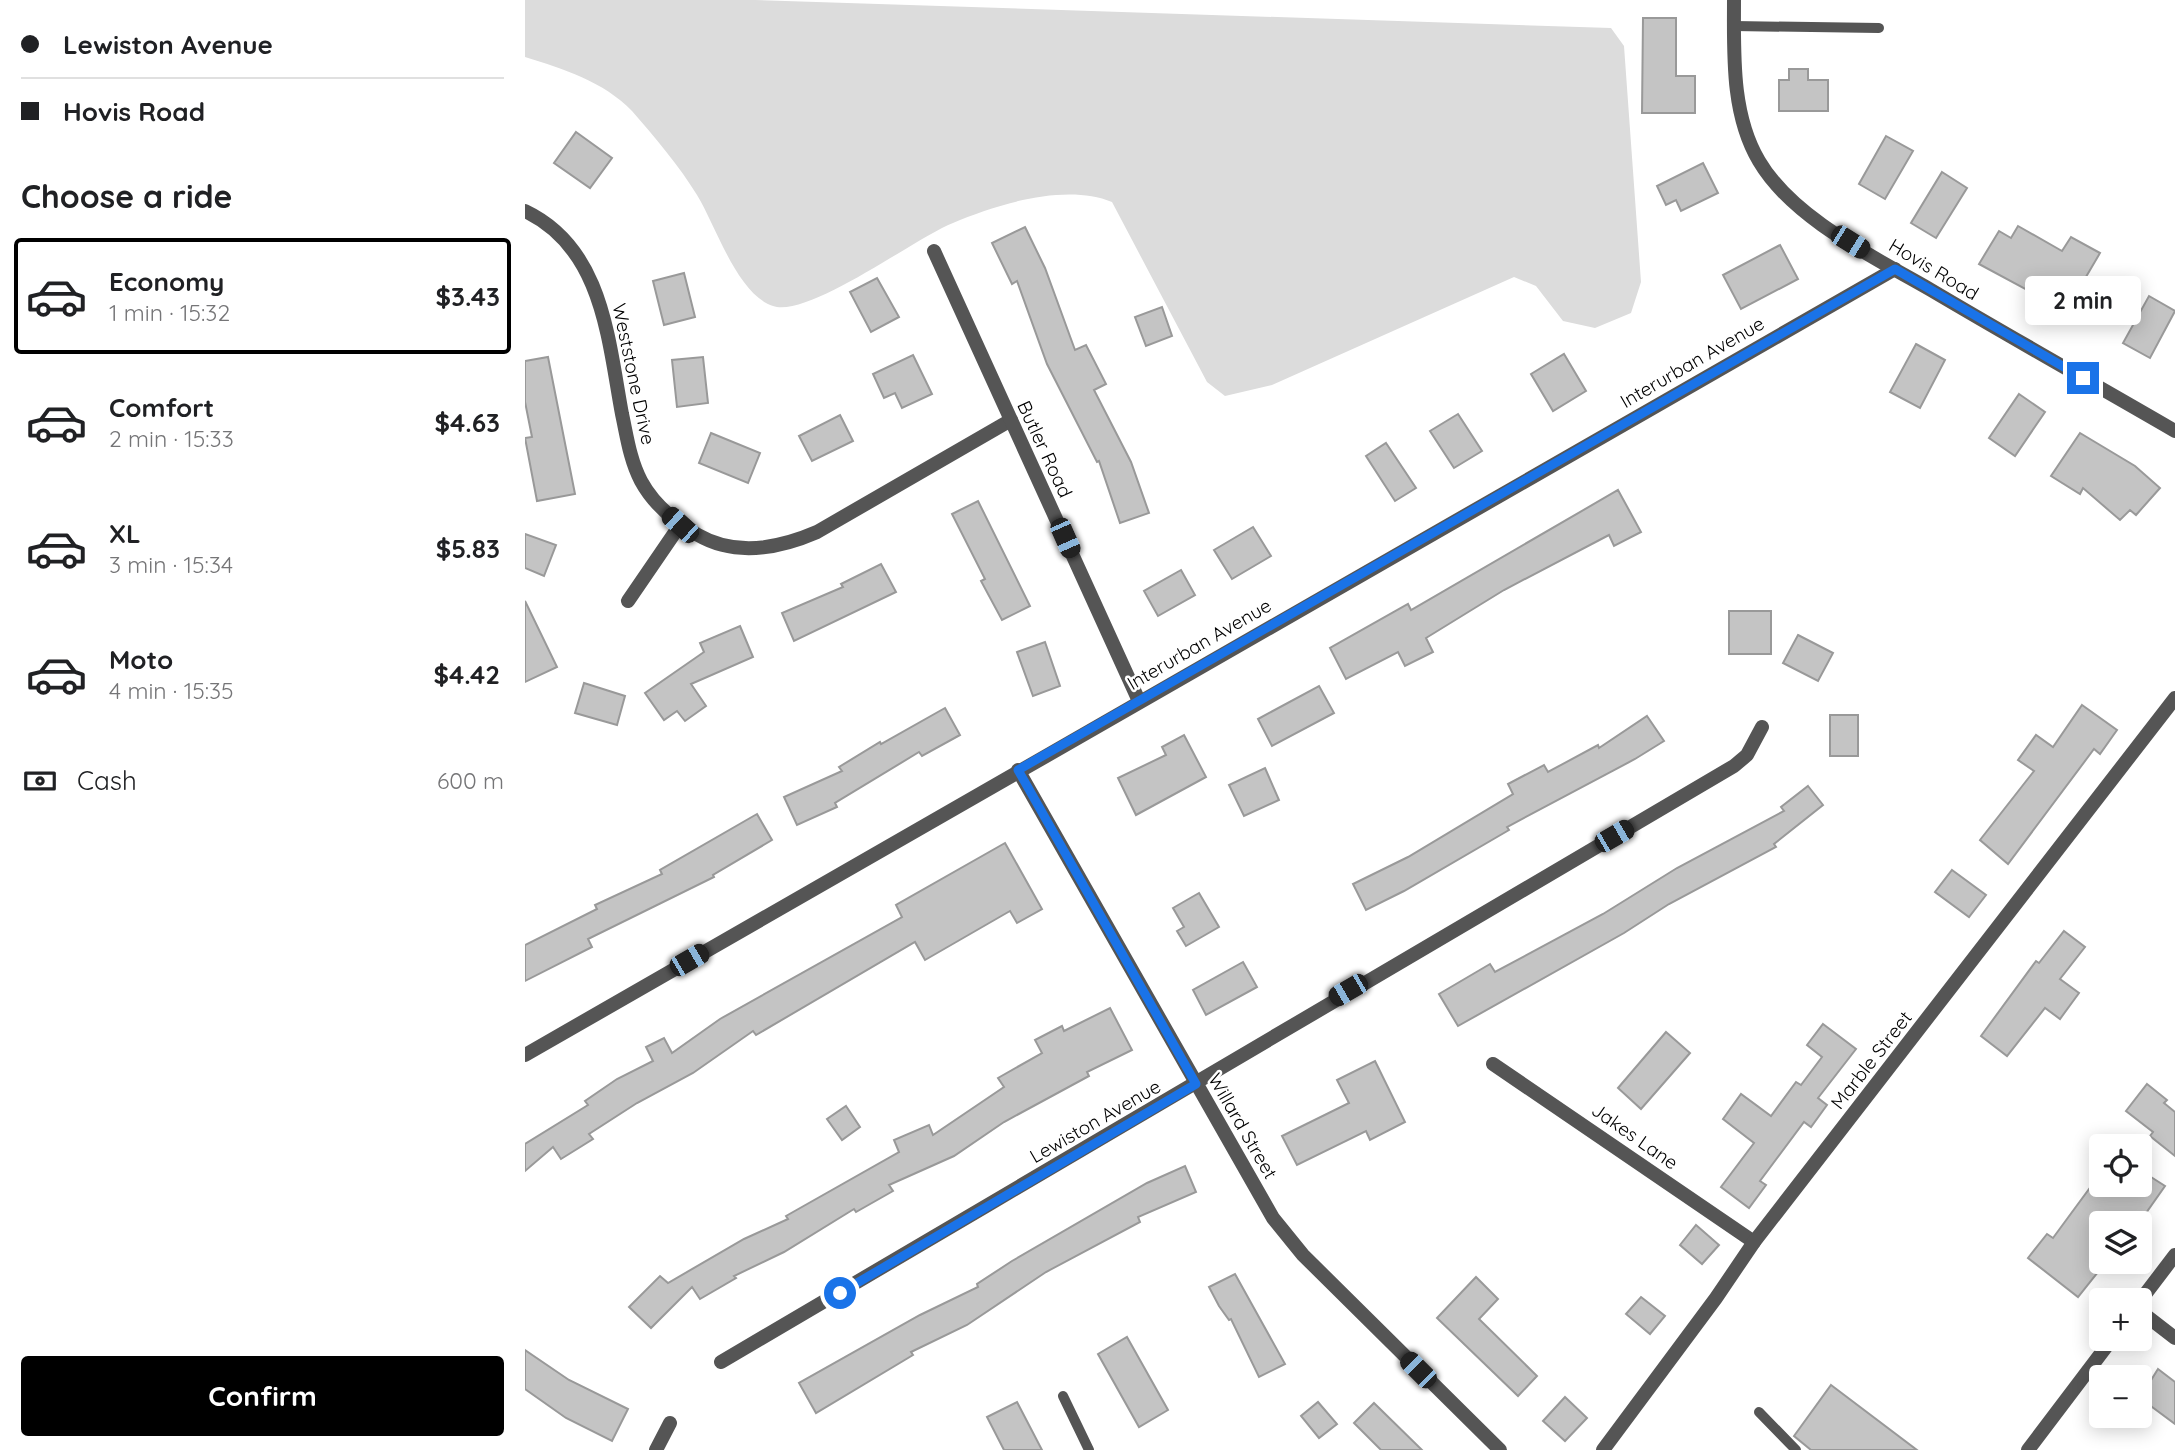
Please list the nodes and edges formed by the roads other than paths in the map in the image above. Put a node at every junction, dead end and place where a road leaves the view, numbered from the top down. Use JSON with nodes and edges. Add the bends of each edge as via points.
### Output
{"nodes":[{"id":1,"x":1734,"y":0,"type":"edge"},
{"id":2,"x":1734,"y":26,"type":"junction"},
{"id":3,"x":1879,"y":28,"type":"dead end"},
{"id":4,"x":525,"y":211,"type":"edge"},
{"id":5,"x":934,"y":251,"type":"dead end"},
{"id":6,"x":1895,"y":269,"type":"junction"},
{"id":7,"x":1011,"y":420,"type":"junction"},
{"id":8,"x":2175,"y":430,"type":"edge"},
{"id":9,"x":680,"y":525,"type":"junction"},
{"id":10,"x":628,"y":601,"type":"dead end"},
{"id":11,"x":2175,"y":698,"type":"edge"},
{"id":12,"x":1139,"y":701,"type":"junction"},
{"id":13,"x":1762,"y":727,"type":"dead end"},
{"id":14,"x":1018,"y":770,"type":"junction"},
{"id":15,"x":525,"y":1055,"type":"edge"},
{"id":16,"x":1493,"y":1064,"type":"dead end"},
{"id":17,"x":1196,"y":1084,"type":"junction"},
{"id":18,"x":1754,"y":1242,"type":"junction"},
{"id":19,"x":2175,"y":1255,"type":"edge"},
{"id":20,"x":2150,"y":1288,"type":"edge"},
{"id":21,"x":2152,"y":1320,"type":"edge"},
{"id":22,"x":2175,"y":1338,"type":"edge"},
{"id":23,"x":2103,"y":1351,"type":"edge"},
{"id":24,"x":721,"y":1363,"type":"dead end"},
{"id":25,"x":1063,"y":1396,"type":"dead end"},
{"id":26,"x":1759,"y":1412,"type":"dead end"},
{"id":27,"x":670,"y":1423,"type":"dead end"},
{"id":28,"x":656,"y":1450,"type":"edge"},
{"id":29,"x":1089,"y":1450,"type":"edge"},
{"id":30,"x":1500,"y":1450,"type":"edge"},
{"id":31,"x":1602,"y":1450,"type":"edge"},
{"id":32,"x":1796,"y":1450,"type":"edge"},
{"id":33,"x":2028,"y":1450,"type":"edge"}],
"edges":[{"from":1,"to":2,"type":"street","name":"Hovis Road"},
{"from":2,"to":3,"type":"lane"},
{"from":2,"to":6,"type":"street","name":"Hovis Road","via":[[1741,110],[1766,172],[1816,220]]},
{"from":4,"to":9,"type":"street","name":"Weststone Drive","via":[[548,224],[570,246],[595,286],[630,454],[652,497]]},
{"from":5,"to":7,"type":"street","name":"Butler Road"},
{"from":6,"to":8,"type":"street","name":"Hovis Road"},
{"from":6,"to":12,"type":"street","name":"Interurban Avenue"},
{"from":7,"to":9,"type":"street","name":"Weststone Drive","via":[[817,532],[790,543],[734,547],[706,540]]},
{"from":7,"to":12,"type":"street","name":"Butler Road"},
{"from":9,"to":10,"type":"street"},
{"from":11,"to":18,"type":"street","name":"Marble Street"},
{"from":12,"to":14,"type":"street","name":"Interurban Avenue"},
{"from":13,"to":17,"type":"street","name":"Lewiston Avenue","via":[[1747,755],[1734,766],[1324,1004]]},
{"from":14,"to":15,"type":"street","name":"Interurban Avenue"},
{"from":14,"to":17,"type":"street","name":"Willard Street"},
{"from":16,"to":18,"type":"street","name":"Jakes Lane"},
{"from":17,"to":24,"type":"street","name":"Lewiston Avenue"},
{"from":17,"to":30,"type":"street","name":"Willard Street","via":[[1273,1218],[1303,1255]]},
{"from":18,"to":31,"type":"street","name":"Marble Street"},
{"from":19,"to":20,"type":"street"},
{"from":21,"to":22,"type":"street"},
{"from":23,"to":33,"type":"street"},
{"from":25,"to":29,"type":"lane"},
{"from":26,"to":32,"type":"lane"},
{"from":27,"to":28,"type":"street"}]}
